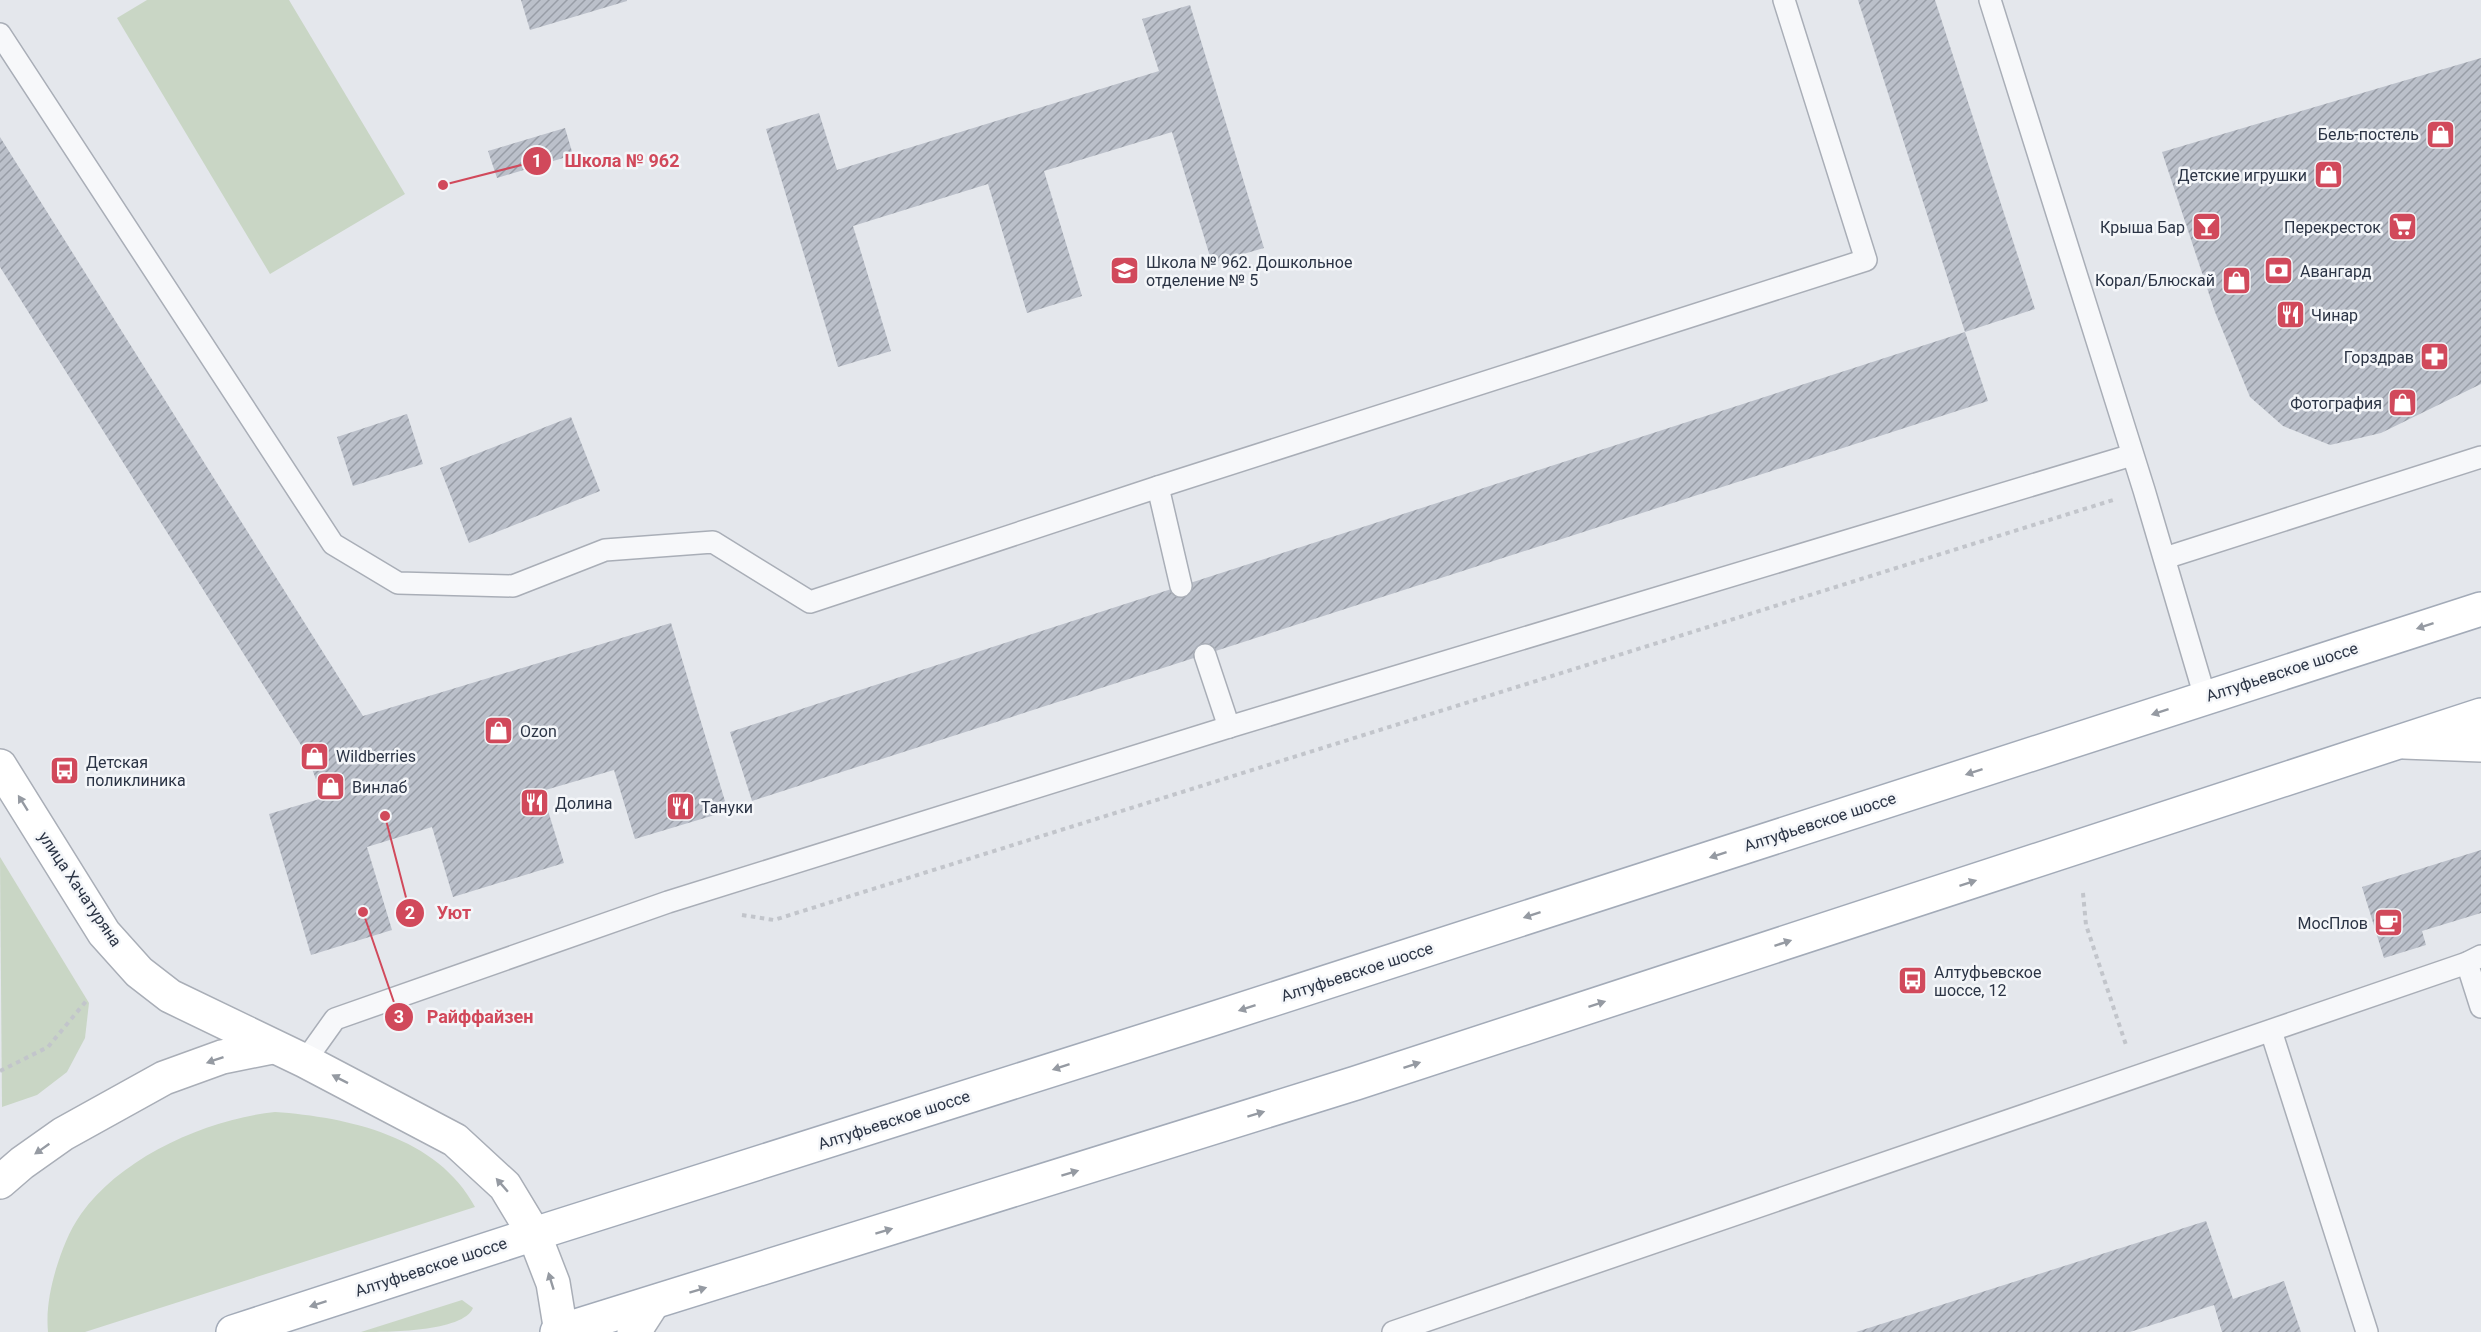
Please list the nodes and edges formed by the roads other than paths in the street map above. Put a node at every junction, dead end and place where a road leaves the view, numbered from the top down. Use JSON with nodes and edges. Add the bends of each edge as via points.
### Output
{"nodes":[{"id":1,"x":1784,"y":0,"type":"edge"},
{"id":2,"x":1990,"y":0,"type":"edge"},
{"id":3,"x":0,"y":34,"type":"edge"},
{"id":4,"x":2132,"y":455,"type":"junction"},
{"id":5,"x":2481,"y":457,"type":"edge"},
{"id":6,"x":1158,"y":487,"type":"junction"},
{"id":7,"x":2165,"y":558,"type":"junction"},
{"id":8,"x":1181,"y":586,"type":"dead end"},
{"id":9,"x":2481,"y":609,"type":"edge"},
{"id":10,"x":1205,"y":655,"type":"dead end"},
{"id":11,"x":2205,"y":697,"type":"junction"},
{"id":12,"x":2481,"y":715,"type":"edge"},
{"id":13,"x":1228,"y":727,"type":"junction"},
{"id":14,"x":2404,"y":742,"type":"junction"},
{"id":15,"x":2481,"y":745,"type":"edge"},
{"id":16,"x":0,"y":766,"type":"edge"},
{"id":17,"x":2474,"y":960,"type":"edge"},
{"id":18,"x":2481,"y":1007,"type":"edge"},
{"id":19,"x":2271,"y":1031,"type":"junction"},
{"id":20,"x":272,"y":1047,"type":"junction"},
{"id":21,"x":305,"y":1061,"type":"junction"},
{"id":22,"x":0,"y":1182,"type":"edge"},
{"id":23,"x":534,"y":1234,"type":"junction"},
{"id":24,"x":652,"y":1304,"type":"junction"},
{"id":25,"x":233,"y":1332,"type":"edge"},
{"id":26,"x":560,"y":1332,"type":"edge"},
{"id":27,"x":634,"y":1332,"type":"edge"},
{"id":28,"x":1393,"y":1332,"type":"edge"},
{"id":29,"x":2367,"y":1332,"type":"edge"}],
"edges":[{"from":1,"to":6,"type":"lane","via":[[1866,260]]},
{"from":2,"to":4,"type":"lane"},
{"from":3,"to":6,"type":"lane","via":[[333,544],[398,583],[513,586],[605,550],[713,542],[810,602]]},
{"from":4,"to":7,"type":"lane"},
{"from":4,"to":13,"type":"lane"},
{"from":5,"to":7,"type":"lane"},
{"from":6,"to":8,"type":"lane"},
{"from":7,"to":11,"type":"lane"},
{"from":9,"to":11,"type":"main road","name":"Алтуфьевское шоссе","one_way":true},
{"from":10,"to":13,"type":"lane"},
{"from":11,"to":23,"type":"main road","name":"Алтуфьевское шоссе","one_way":true},
{"from":12,"to":14,"type":"main road"},
{"from":13,"to":21,"type":"lane","via":[[668,902],[336,1019]]},
{"from":14,"to":15,"type":"main road"},
{"from":24,"to":14,"type":"main road","one_way":true,"via":[[1356,1083]]},
{"from":20,"to":16,"type":"main road","name":"улица Хачатуряна","one_way":true,"via":[[170,996],[139,972],[104,933]]},
{"from":17,"to":18,"type":"lane"},
{"from":17,"to":19,"type":"lane"},
{"from":19,"to":28,"type":"lane"},
{"from":19,"to":29,"type":"lane"},
{"from":20,"to":21,"type":"main road","name":"улица Хачатуряна"},
{"from":20,"to":22,"type":"main road","one_way":true,"via":[[222,1057],[164,1078],[63,1134]]},
{"from":23,"to":21,"type":"main road","name":"улица Хачатуряна","one_way":true,"via":[[505,1186],[455,1140]]},
{"from":23,"to":25,"type":"main road","name":"Алтуфьевское шоссе","one_way":true},
{"from":26,"to":23,"type":"main road","name":"улица Хачатуряна","one_way":true,"via":[[553,1283]]},
{"from":24,"to":26,"type":"main road"},
{"from":24,"to":27,"type":"main road"}]}
